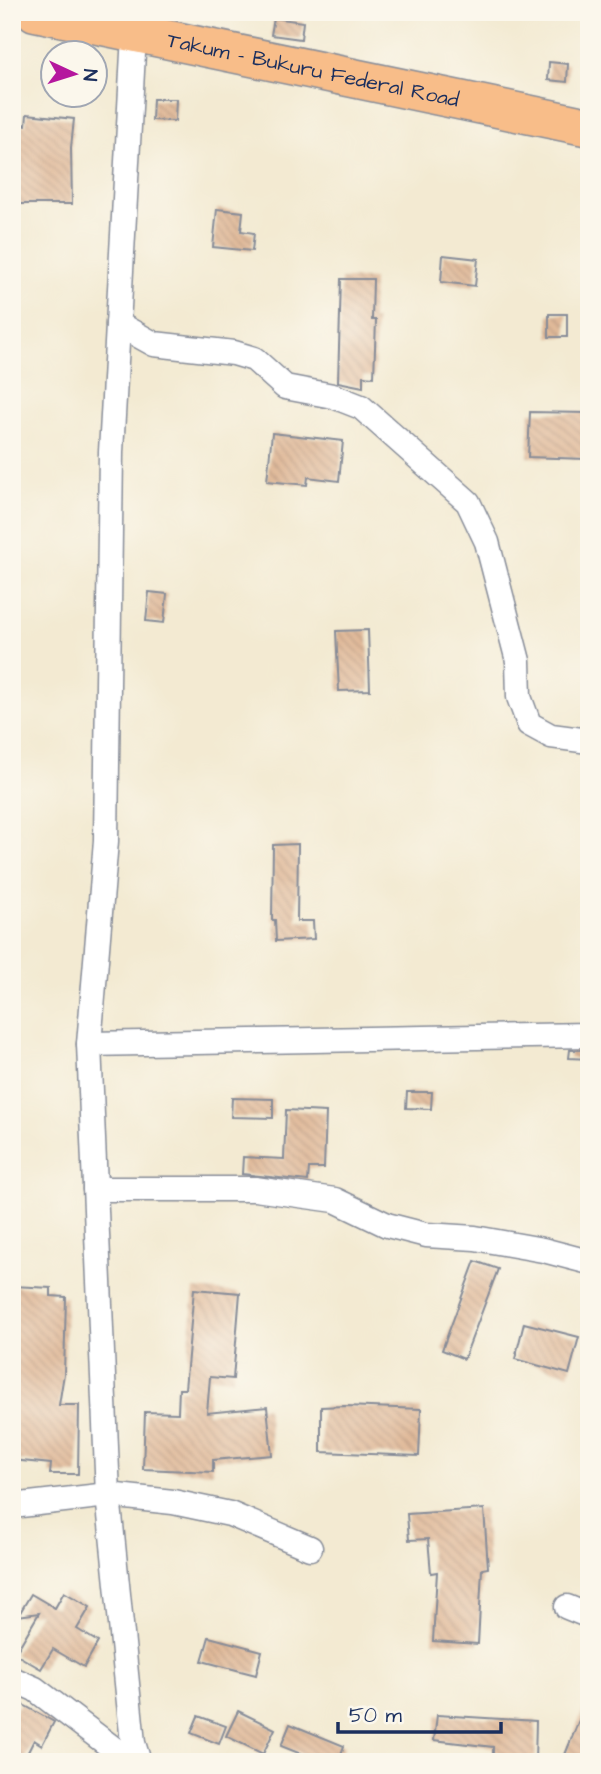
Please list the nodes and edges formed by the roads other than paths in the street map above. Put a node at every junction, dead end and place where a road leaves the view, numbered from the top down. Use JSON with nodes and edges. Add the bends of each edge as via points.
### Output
{"nodes":[{"id":1,"x":35,"y":12,"type":"edge"},
{"id":2,"x":134,"y":35,"type":"junction"},
{"id":3,"x":589,"y":127,"type":"edge"},
{"id":4,"x":118,"y":324,"type":"junction"},
{"id":5,"x":589,"y":741,"type":"edge"},
{"id":6,"x":589,"y":1035,"type":"edge"},
{"id":7,"x":89,"y":1044,"type":"junction"},
{"id":8,"x":95,"y":1189,"type":"junction"},
{"id":9,"x":589,"y":1262,"type":"edge"},
{"id":10,"x":108,"y":1495,"type":"junction"},
{"id":11,"x":12,"y":1506,"type":"edge"},
{"id":12,"x":310,"y":1548,"type":"dead end"},
{"id":13,"x":12,"y":1679,"type":"edge"},
{"id":14,"x":131,"y":1762,"type":"edge"},
{"id":15,"x":139,"y":1762,"type":"edge"}],
"edges":[{"from":1,"to":2,"type":"main road","name":"Takum - Bukuru Federal Road"},
{"from":2,"to":3,"type":"main road","name":"Takum - Bukuru Federal Road"},
{"from":2,"to":4,"type":"street"},
{"from":4,"to":5,"type":"street","via":[[155,344],[254,359],[285,387],[333,396],[361,407],[468,502],[487,542],[518,661],[519,697],[529,724],[551,736]]},
{"from":4,"to":7,"type":"street","via":[[111,452],[106,842]]},
{"from":6,"to":7,"type":"street"},
{"from":7,"to":8,"type":"street"},
{"from":8,"to":9,"type":"street","via":[[255,1189],[335,1200],[387,1225],[543,1250]]},
{"from":8,"to":10,"type":"street"},
{"from":10,"to":11,"type":"street"},
{"from":10,"to":12,"type":"street","via":[[230,1514]]},
{"from":10,"to":15,"type":"street","via":[[133,1743]]},
{"from":13,"to":14,"type":"street","via":[[35,1689]]}]}
